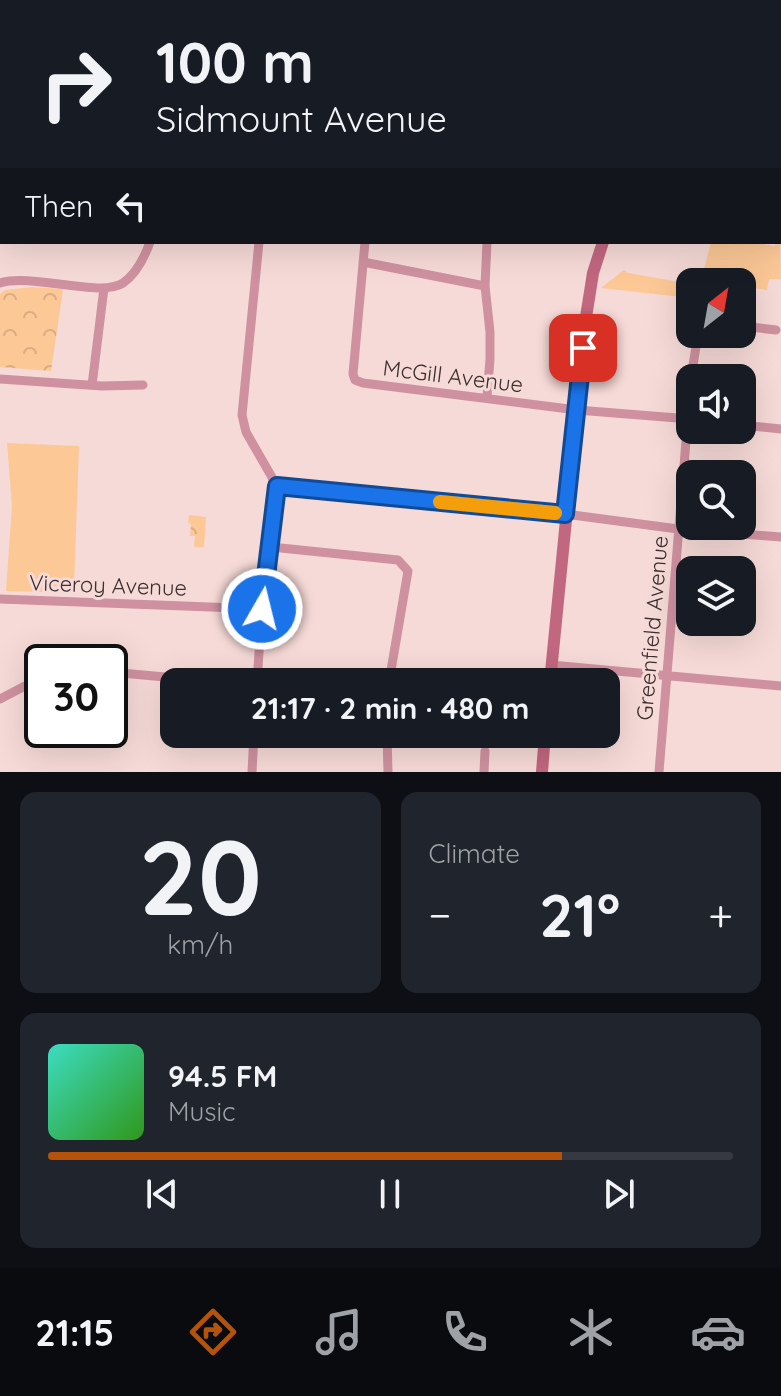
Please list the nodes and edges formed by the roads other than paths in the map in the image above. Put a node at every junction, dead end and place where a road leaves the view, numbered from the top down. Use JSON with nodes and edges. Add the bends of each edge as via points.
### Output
{"nodes":[{"id":1,"x":149,"y":244,"type":"edge"},
{"id":2,"x":259,"y":244,"type":"edge"},
{"id":3,"x":365,"y":244,"type":"edge"},
{"id":4,"x":487,"y":244,"type":"edge"},
{"id":5,"x":602,"y":244,"type":"edge"},
{"id":6,"x":363,"y":262,"type":"junction"},
{"id":7,"x":0,"y":283,"type":"edge"},
{"id":8,"x":485,"y":286,"type":"junction"},
{"id":9,"x":104,"y":288,"type":"junction"},
{"id":10,"x":756,"y":328,"type":"edge"},
{"id":11,"x":779,"y":331,"type":"edge"},
{"id":12,"x":0,"y":379,"type":"edge"},
{"id":13,"x":92,"y":385,"type":"junction"},
{"id":14,"x":143,"y":385,"type":"dead end"},
{"id":15,"x":487,"y":397,"type":"junction"},
{"id":16,"x":577,"y":410,"type":"junction"},
{"id":17,"x":676,"y":418,"type":"edge"},
{"id":18,"x":756,"y":426,"type":"edge"},
{"id":19,"x":781,"y":429,"type":"edge"},
{"id":20,"x":277,"y":486,"type":"junction"},
{"id":21,"x":565,"y":514,"type":"junction"},
{"id":22,"x":676,"y":529,"type":"edge"},
{"id":23,"x":756,"y":535,"type":"edge"},
{"id":24,"x":781,"y":537,"type":"edge"},
{"id":25,"x":677,"y":540,"type":"edge"},
{"id":26,"x":271,"y":547,"type":"junction"},
{"id":27,"x":0,"y":599,"type":"edge"},
{"id":28,"x":262,"y":609,"type":"junction"},
{"id":29,"x":551,"y":665,"type":"junction"},
{"id":30,"x":258,"y":668,"type":"edge"},
{"id":31,"x":391,"y":668,"type":"edge"},
{"id":32,"x":551,"y":668,"type":"edge"},
{"id":33,"x":128,"y":674,"type":"edge"},
{"id":34,"x":160,"y":677,"type":"edge"},
{"id":35,"x":665,"y":677,"type":"junction"},
{"id":36,"x":24,"y":686,"type":"edge"},
{"id":37,"x":781,"y":686,"type":"edge"},
{"id":38,"x":0,"y":699,"type":"edge"},
{"id":39,"x":253,"y":748,"type":"edge"},
{"id":40,"x":387,"y":748,"type":"edge"},
{"id":41,"x":544,"y":748,"type":"edge"},
{"id":42,"x":485,"y":751,"type":"dead end"},
{"id":43,"x":252,"y":772,"type":"edge"},
{"id":44,"x":388,"y":772,"type":"edge"},
{"id":45,"x":484,"y":772,"type":"edge"},
{"id":46,"x":542,"y":772,"type":"edge"},
{"id":47,"x":659,"y":772,"type":"edge"}],
"edges":[{"from":1,"to":9,"type":"street","via":[[132,275],[121,285]]},
{"from":2,"to":20,"type":"street","via":[[242,415]]},
{"from":3,"to":6,"type":"street"},
{"from":4,"to":8,"type":"street"},
{"from":5,"to":16,"type":"main road","via":[[586,317]]},
{"from":6,"to":8,"type":"street"},
{"from":6,"to":15,"type":"street","name":"McGill Avenue","via":[[355,380]]},
{"from":7,"to":9,"type":"street","via":[[29,280]]},
{"from":8,"to":15,"type":"street","via":[[490,332]]},
{"from":9,"to":13,"type":"street"},
{"from":10,"to":11,"type":"street"},
{"from":12,"to":13,"type":"street"},
{"from":13,"to":14,"type":"street"},
{"from":15,"to":16,"type":"street","name":"McGill Avenue"},
{"from":16,"to":17,"type":"street","name":"McGill Avenue"},
{"from":16,"to":21,"type":"main road"},
{"from":18,"to":19,"type":"street"},
{"from":20,"to":21,"type":"street"},
{"from":20,"to":26,"type":"street"},
{"from":21,"to":22,"type":"street"},
{"from":21,"to":29,"type":"main road"},
{"from":23,"to":24,"type":"street"},
{"from":25,"to":35,"type":"street","name":"Greenfield Avenue"},
{"from":26,"to":28,"type":"street"},
{"from":26,"to":31,"type":"street","via":[[398,560],[404,565],[408,571]]},
{"from":27,"to":28,"type":"street","name":"Viceroy Avenue"},
{"from":28,"to":30,"type":"street"},
{"from":29,"to":32,"type":"main road"},
{"from":29,"to":35,"type":"street"},
{"from":33,"to":34,"type":"street"},
{"from":35,"to":37,"type":"street"},
{"from":35,"to":47,"type":"street","name":"Greenfield Avenue"},
{"from":36,"to":38,"type":"street"},
{"from":39,"to":43,"type":"street"},
{"from":40,"to":44,"type":"street"},
{"from":41,"to":46,"type":"main road"},
{"from":42,"to":45,"type":"street"}]}
